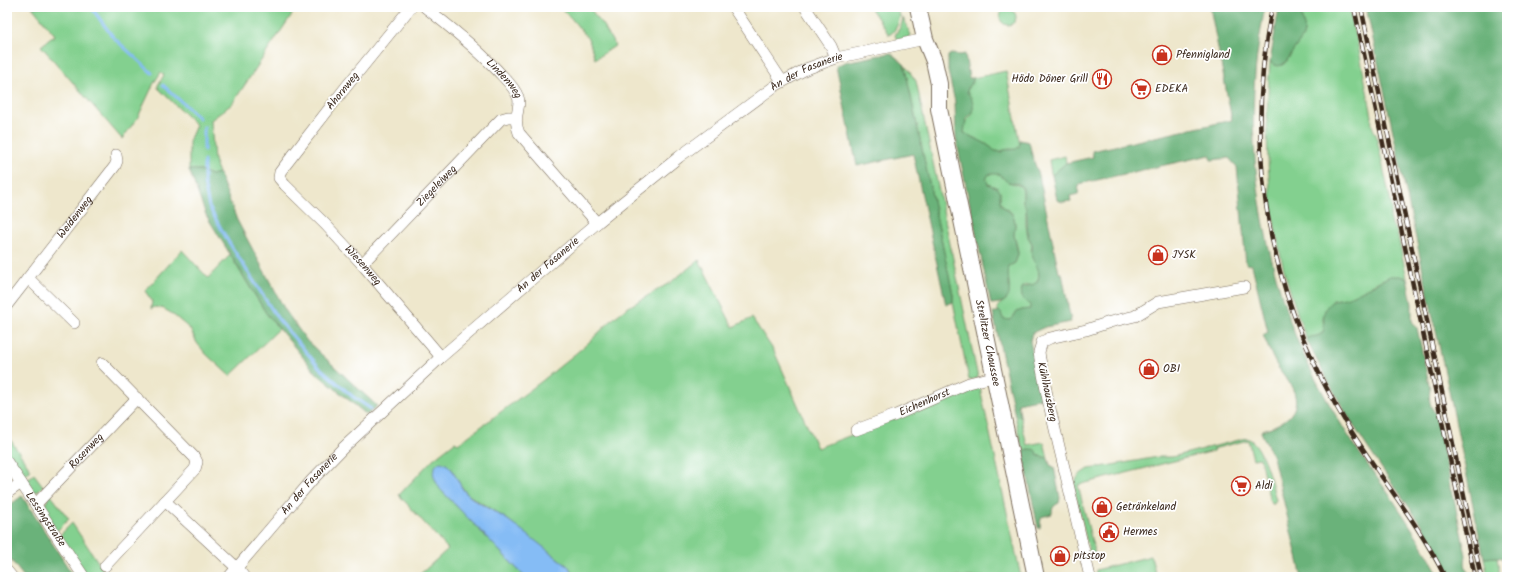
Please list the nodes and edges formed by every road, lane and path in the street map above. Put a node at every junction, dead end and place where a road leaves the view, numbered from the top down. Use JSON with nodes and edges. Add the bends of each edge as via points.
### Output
{"nodes":[{"id":1,"x":411,"y":7,"type":"edge"},
{"id":2,"x":425,"y":7,"type":"edge"},
{"id":3,"x":733,"y":7,"type":"edge"},
{"id":4,"x":805,"y":7,"type":"edge"},
{"id":5,"x":918,"y":7,"type":"edge"},
{"id":6,"x":925,"y":39,"type":"junction"},
{"id":7,"x":836,"y":58,"type":"junction"},
{"id":8,"x":782,"y":81,"type":"junction"},
{"id":9,"x":516,"y":117,"type":"junction"},
{"id":10,"x":116,"y":155,"type":"dead end"},
{"id":11,"x":280,"y":178,"type":"joint"},
{"id":12,"x":597,"y":223,"type":"junction"},
{"id":13,"x":362,"y":264,"type":"junction"},
{"id":14,"x":28,"y":278,"type":"junction"},
{"id":15,"x":1244,"y":286,"type":"dead end"},
{"id":16,"x":7,"y":305,"type":"edge"},
{"id":17,"x":74,"y":323,"type":"dead end"},
{"id":18,"x":441,"y":357,"type":"junction"},
{"id":19,"x":102,"y":363,"type":"dead end"},
{"id":20,"x":993,"y":377,"type":"junction"},
{"id":21,"x":137,"y":398,"type":"junction"},
{"id":22,"x":856,"y":430,"type":"dead end"},
{"id":23,"x":7,"y":462,"type":"edge"},
{"id":24,"x":21,"y":483,"type":"junction"},
{"id":25,"x":7,"y":493,"type":"edge"},
{"id":26,"x":165,"y":501,"type":"junction"},
{"id":27,"x":36,"y":504,"type":"junction"},
{"id":28,"x":104,"y":566,"type":"dead end"},
{"id":29,"x":7,"y":571,"type":"edge"},
{"id":30,"x":240,"y":573,"type":"edge"},
{"id":31,"x":12,"y":577,"type":"edge"},
{"id":32,"x":84,"y":577,"type":"edge"},
{"id":33,"x":229,"y":577,"type":"edge"},
{"id":34,"x":1036,"y":577,"type":"edge"},
{"id":35,"x":1090,"y":577,"type":"edge"}],
"edges":[{"from":1,"to":11,"type":"street","name":"Ahornweg","via":[[280,172]]},
{"from":2,"to":9,"type":"street","name":"Lindenweg","via":[[484,57],[509,83],[518,97]]},
{"from":3,"to":8,"type":"street"},
{"from":4,"to":7,"type":"street"},
{"from":5,"to":6,"type":"main road","name":"Strelitzer Chaussee"},
{"from":6,"to":7,"type":"street","name":"An der Fasanerie"},
{"from":6,"to":20,"type":"main road","name":"Strelitzer Chaussee","via":[[939,84],[939,109]]},
{"from":7,"to":8,"type":"street","name":"An der Fasanerie"},
{"from":8,"to":12,"type":"street","name":"An der Fasanerie"},
{"from":9,"to":12,"type":"street","name":"Lindenweg","via":[[519,133]]},
{"from":9,"to":13,"type":"street","name":"Ziegeleiweg","via":[[501,119]]},
{"from":10,"to":14,"type":"street","name":"Weidenweg","via":[[115,166]]},
{"from":11,"to":13,"type":"street","name":"Wiesenweg"},
{"from":12,"to":18,"type":"street","name":"An der Fasanerie"},
{"from":13,"to":18,"type":"street","name":"Wiesenweg"},
{"from":14,"to":16,"type":"street","name":"Weidenweg"},
{"from":14,"to":17,"type":"street"},
{"from":15,"to":35,"type":"street","name":"Kühlhausberg","via":[[1158,302],[1135,316],[1042,342],[1039,352],[1048,400]]},
{"from":18,"to":30,"type":"street","name":"An der Fasanerie","via":[[312,480]]},
{"from":19,"to":21,"type":"street"},
{"from":20,"to":22,"type":"street","name":"Eichenhorst","via":[[969,383]]},
{"from":20,"to":34,"type":"main road","name":"Strelitzer Chaussee"},
{"from":21,"to":26,"type":"street","via":[[196,458],[195,469]]},
{"from":21,"to":27,"type":"street","name":"Rosenweg"},
{"from":23,"to":24,"type":"street","name":"Lessingstraße"},
{"from":24,"to":25,"type":"street"},
{"from":24,"to":27,"type":"street","name":"Lessingstraße"},
{"from":26,"to":28,"type":"street"},
{"from":26,"to":30,"type":"street"},
{"from":27,"to":32,"type":"street","name":"Lessingstraße"},
{"from":29,"to":31,"type":"street"},
{"from":30,"to":33,"type":"street","name":"An der Fasanerie"}]}
